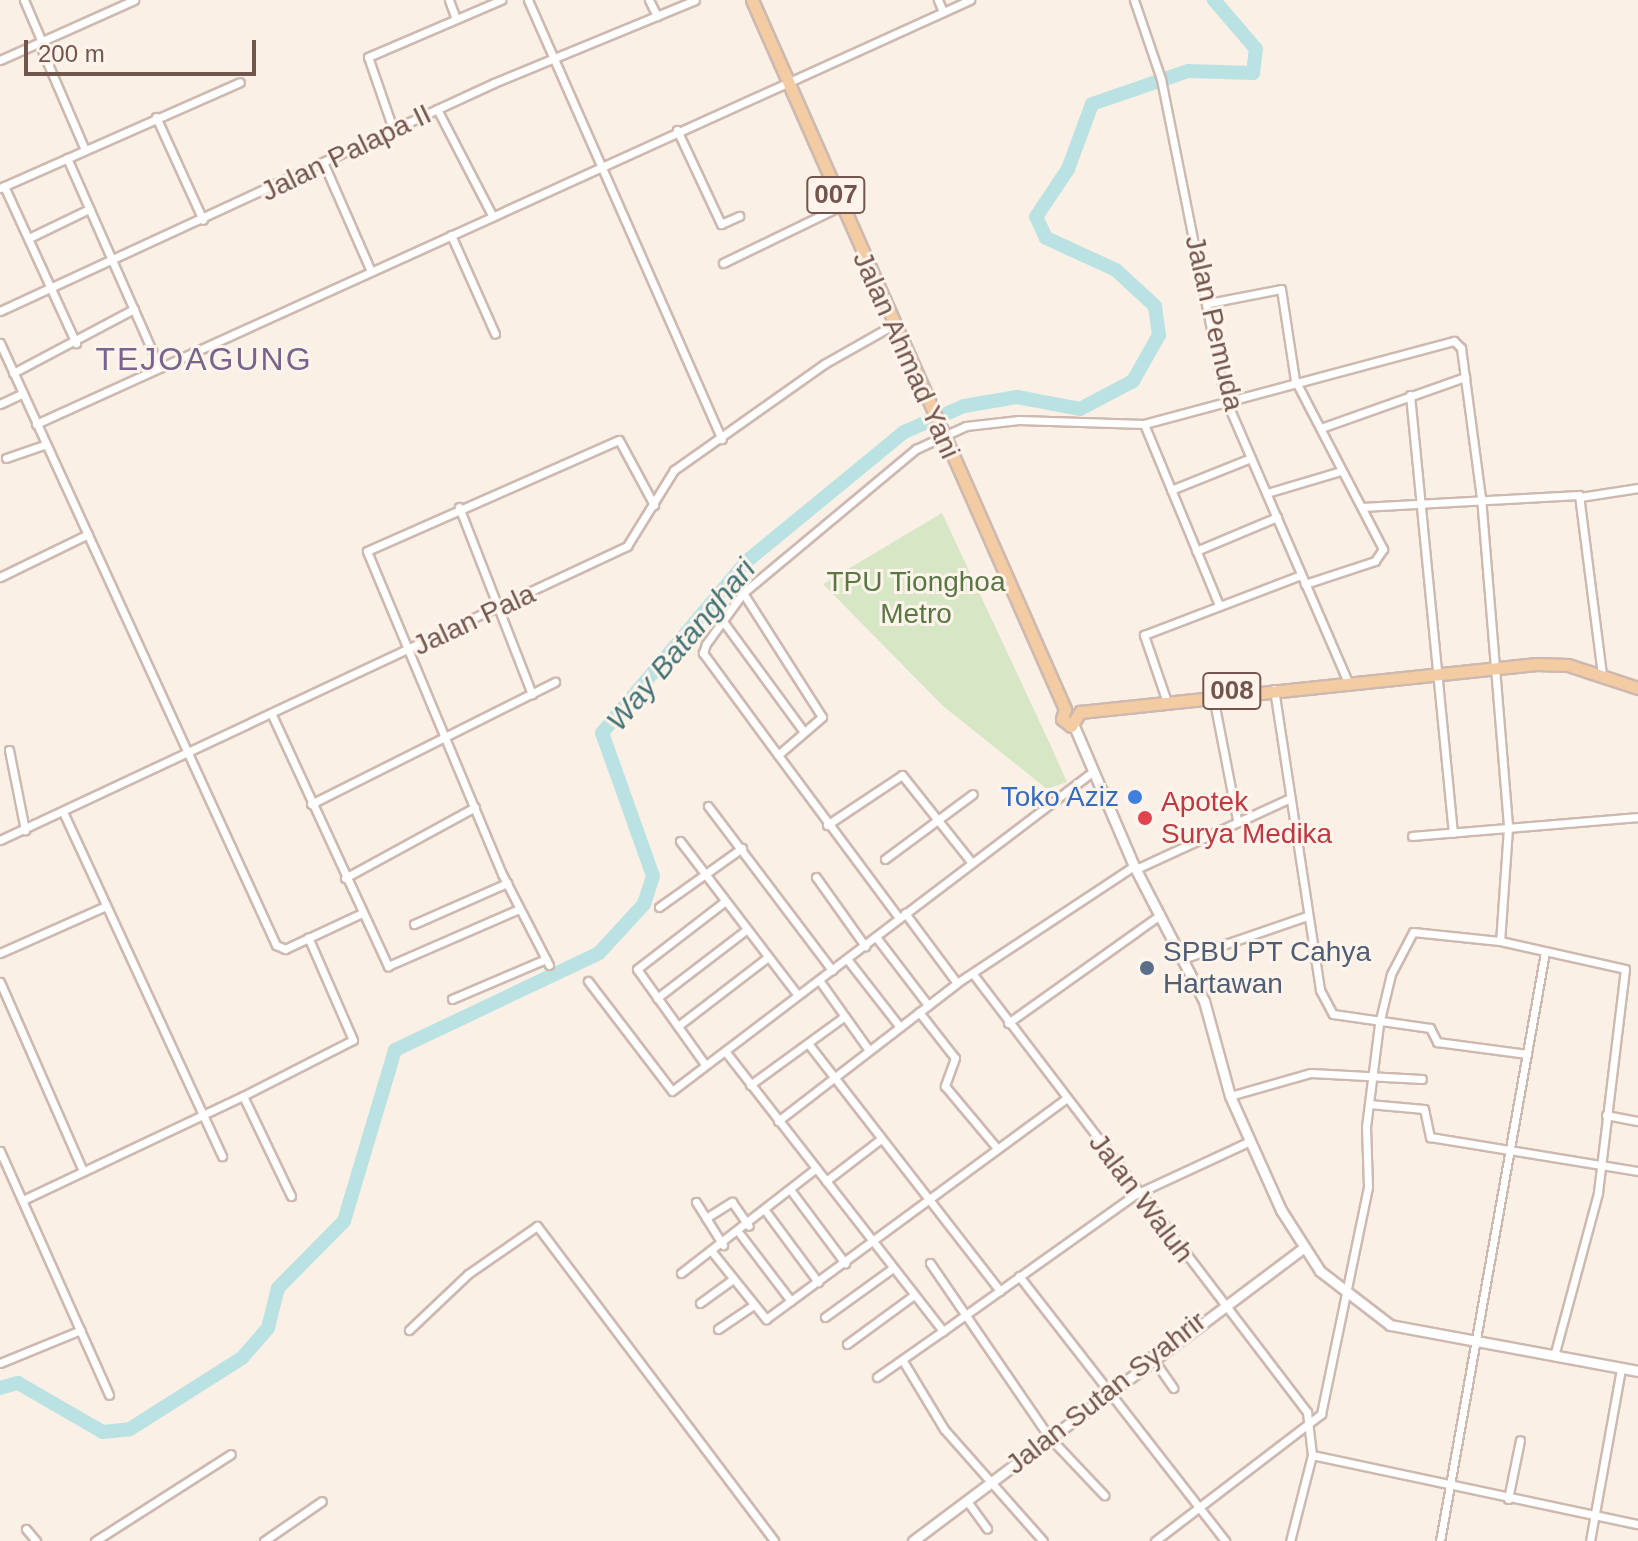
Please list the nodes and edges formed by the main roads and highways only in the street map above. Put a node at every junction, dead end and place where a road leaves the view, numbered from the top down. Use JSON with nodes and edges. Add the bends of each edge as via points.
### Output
{"nodes":[{"id":1,"x":752,"y":0,"type":"edge"},
{"id":2,"x":1638,"y":688,"type":"edge"},
{"id":3,"x":1065,"y":709,"type":"junction"},
{"id":4,"x":1080,"y":712,"type":"junction"}],
"edges":[{"from":1,"to":3,"type":"main road","name":"Jalan Ahmad Yani","number":"007"},
{"from":2,"to":4,"type":"main road","number":"008","via":[[1568,665],[1493,667],[1273,686]]},
{"from":3,"to":4,"type":"main road","number":"008"},
{"from":3,"to":4,"type":"main road","name":"Jalan Ahmad Yani","via":[[1064,723],[1074,726]]}]}
